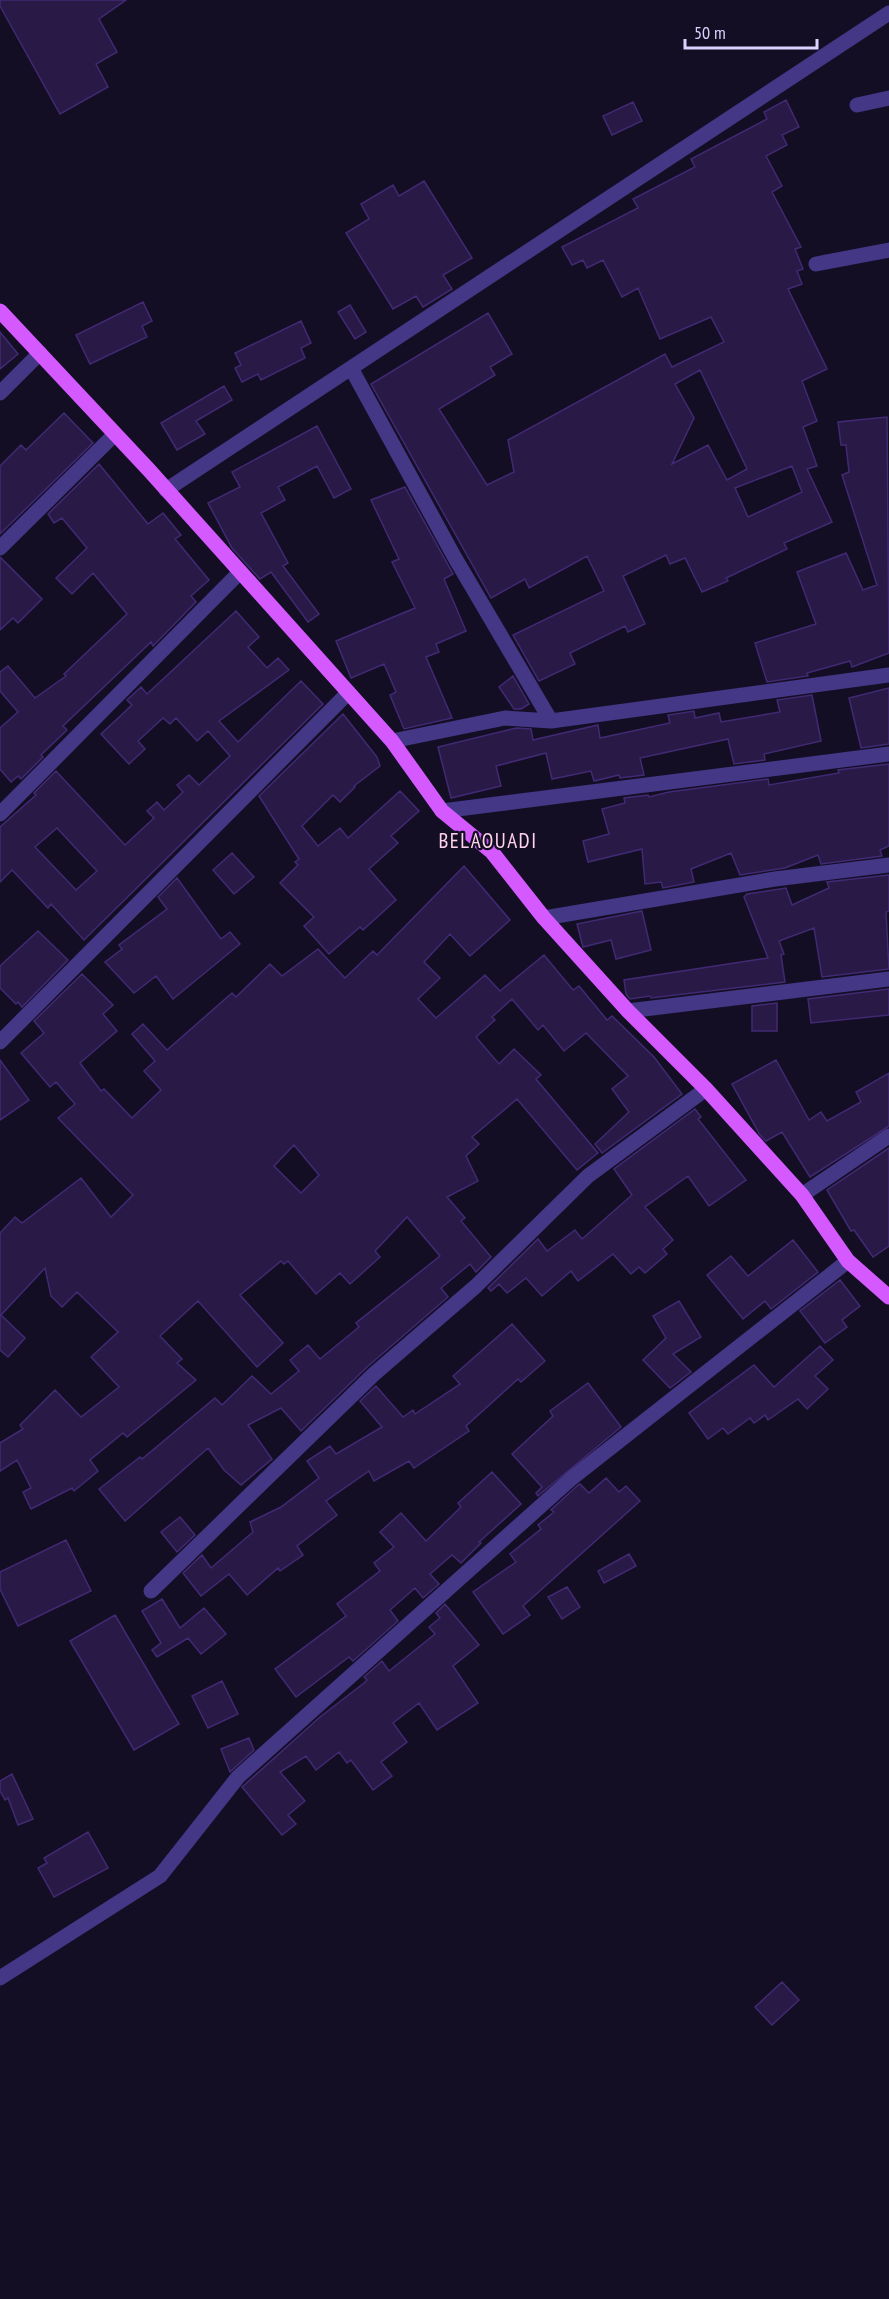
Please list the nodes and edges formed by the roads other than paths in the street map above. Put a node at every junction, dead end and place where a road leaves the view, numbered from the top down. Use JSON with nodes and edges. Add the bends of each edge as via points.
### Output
{"nodes":[{"id":1,"x":889,"y":13,"type":"edge"},
{"id":2,"x":889,"y":98,"type":"edge"},
{"id":3,"x":857,"y":105,"type":"dead end"},
{"id":4,"x":889,"y":250,"type":"edge"},
{"id":5,"x":816,"y":264,"type":"dead end"},
{"id":6,"x":0,"y":310,"type":"edge"},
{"id":7,"x":40,"y":353,"type":"junction"},
{"id":8,"x":351,"y":368,"type":"junction"},
{"id":9,"x":0,"y":393,"type":"edge"},
{"id":10,"x":115,"y":434,"type":"junction"},
{"id":11,"x":166,"y":490,"type":"junction"},
{"id":12,"x":0,"y":548,"type":"edge"},
{"id":13,"x":240,"y":572,"type":"junction"},
{"id":14,"x":889,"y":675,"type":"edge"},
{"id":15,"x":348,"y":693,"type":"junction"},
{"id":16,"x":551,"y":721,"type":"junction"},
{"id":17,"x":392,"y":741,"type":"junction"},
{"id":18,"x":889,"y":754,"type":"edge"},
{"id":19,"x":442,"y":811,"type":"junction"},
{"id":20,"x":0,"y":814,"type":"edge"},
{"id":21,"x":889,"y":865,"type":"edge"},
{"id":22,"x":544,"y":918,"type":"junction"},
{"id":23,"x":889,"y":979,"type":"edge"},
{"id":24,"x":628,"y":1011,"type":"junction"},
{"id":25,"x":0,"y":1042,"type":"edge"},
{"id":26,"x":706,"y":1089,"type":"junction"},
{"id":27,"x":889,"y":1136,"type":"edge"},
{"id":28,"x":802,"y":1195,"type":"junction"},
{"id":29,"x":848,"y":1261,"type":"junction"},
{"id":30,"x":889,"y":1297,"type":"edge"},
{"id":31,"x":152,"y":1591,"type":"dead end"},
{"id":32,"x":0,"y":1978,"type":"edge"}],
"edges":[{"from":1,"to":8,"type":"street"},
{"from":2,"to":3,"type":"street"},
{"from":4,"to":5,"type":"street"},
{"from":6,"to":7,"type":"main road"},
{"from":7,"to":9,"type":"street"},
{"from":7,"to":10,"type":"main road"},
{"from":8,"to":11,"type":"street"},
{"from":8,"to":16,"type":"street","via":[[455,558]]},
{"from":10,"to":11,"type":"main road"},
{"from":10,"to":12,"type":"street"},
{"from":11,"to":13,"type":"main road"},
{"from":13,"to":15,"type":"main road"},
{"from":13,"to":20,"type":"street"},
{"from":14,"to":16,"type":"street"},
{"from":15,"to":17,"type":"main road"},
{"from":15,"to":25,"type":"street"},
{"from":16,"to":17,"type":"street","via":[[505,718]]},
{"from":17,"to":19,"type":"main road"},
{"from":18,"to":19,"type":"street"},
{"from":19,"to":22,"type":"main road","via":[[492,852]]},
{"from":21,"to":22,"type":"street","via":[[776,879]]},
{"from":22,"to":24,"type":"main road"},
{"from":23,"to":24,"type":"street"},
{"from":24,"to":26,"type":"main road"},
{"from":26,"to":28,"type":"main road"},
{"from":26,"to":31,"type":"street","via":[[588,1176],[476,1286],[374,1374]]},
{"from":27,"to":28,"type":"street"},
{"from":28,"to":29,"type":"main road"},
{"from":29,"to":30,"type":"main road"},
{"from":29,"to":32,"type":"street","via":[[572,1478],[238,1777],[160,1875]]}]}
